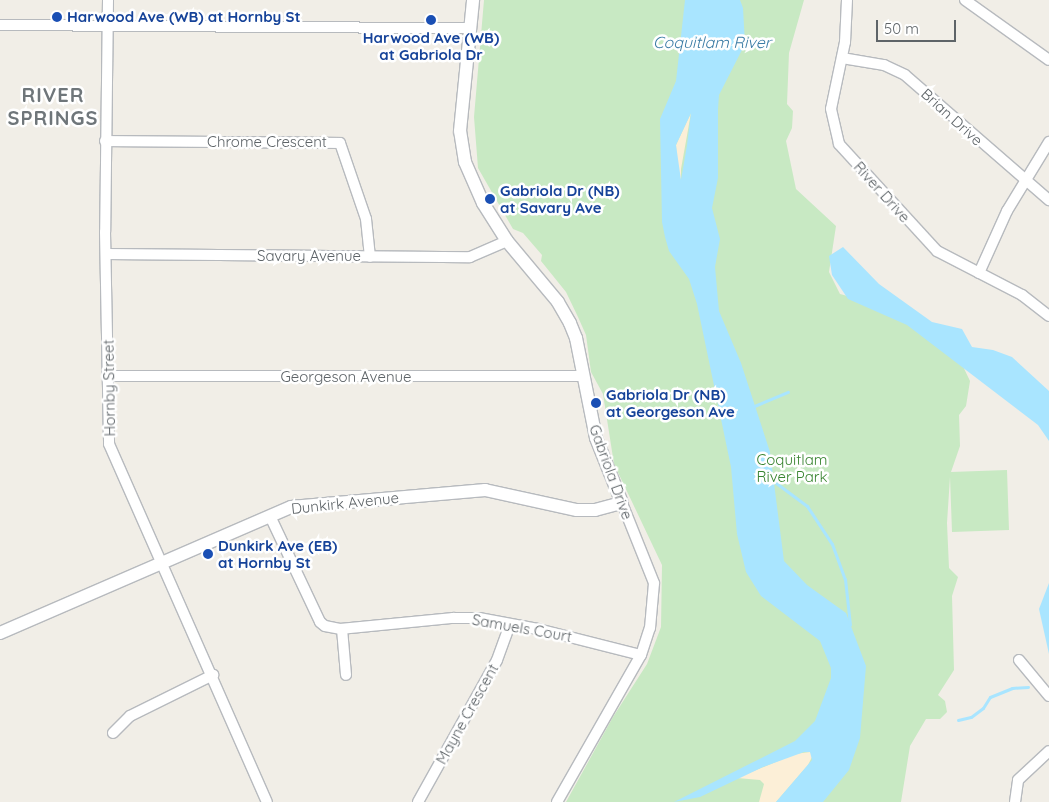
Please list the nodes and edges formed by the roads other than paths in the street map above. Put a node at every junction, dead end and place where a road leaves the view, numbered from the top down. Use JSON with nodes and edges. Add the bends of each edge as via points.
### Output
{"nodes":[{"id":1,"x":108,"y":0,"type":"edge"},
{"id":2,"x":473,"y":0,"type":"edge"},
{"id":3,"x":847,"y":0,"type":"edge"},
{"id":4,"x":965,"y":0,"type":"edge"},
{"id":5,"x":0,"y":25,"type":"edge"},
{"id":6,"x":107,"y":26,"type":"junction"},
{"id":7,"x":470,"y":28,"type":"junction"},
{"id":8,"x":842,"y":58,"type":"junction"},
{"id":9,"x":1049,"y":60,"type":"edge"},
{"id":10,"x":106,"y":141,"type":"junction"},
{"id":11,"x":1049,"y":142,"type":"edge"},
{"id":12,"x":1025,"y":182,"type":"junction"},
{"id":13,"x":1049,"y":200,"type":"edge"},
{"id":14,"x":507,"y":241,"type":"junction"},
{"id":15,"x":108,"y":254,"type":"junction"},
{"id":16,"x":370,"y":257,"type":"junction"},
{"id":17,"x":979,"y":273,"type":"junction"},
{"id":18,"x":1049,"y":316,"type":"edge"},
{"id":19,"x":108,"y":376,"type":"junction"},
{"id":20,"x":584,"y":376,"type":"junction"},
{"id":21,"x":622,"y":503,"type":"junction"},
{"id":22,"x":270,"y":516,"type":"junction"},
{"id":23,"x":160,"y":563,"type":"junction"},
{"id":24,"x":510,"y":624,"type":"junction"},
{"id":25,"x":342,"y":629,"type":"junction"},
{"id":26,"x":0,"y":634,"type":"edge"},
{"id":27,"x":641,"y":655,"type":"junction"},
{"id":28,"x":1018,"y":660,"type":"dead end"},
{"id":29,"x":213,"y":675,"type":"junction"},
{"id":30,"x":346,"y":675,"type":"dead end"},
{"id":31,"x":1049,"y":696,"type":"edge"},
{"id":32,"x":113,"y":733,"type":"dead end"},
{"id":33,"x":1049,"y":751,"type":"edge"},
{"id":34,"x":1016,"y":801,"type":"edge"},
{"id":35,"x":267,"y":802,"type":"edge"},
{"id":36,"x":418,"y":802,"type":"edge"},
{"id":37,"x":557,"y":802,"type":"edge"}],
"edges":[{"from":1,"to":6,"type":"street","name":"Hornby Street"},
{"from":2,"to":7,"type":"street","name":"Gabriola Drive"},
{"from":3,"to":8,"type":"street","name":"River Drive"},
{"from":4,"to":9,"type":"street"},
{"from":5,"to":6,"type":"street"},
{"from":6,"to":7,"type":"street"},
{"from":6,"to":10,"type":"street","name":"Hornby Street"},
{"from":7,"to":14,"type":"street","name":"Gabriola Drive","via":[[460,131],[462,149],[471,178]]},
{"from":8,"to":12,"type":"street","name":"Brian Drive","via":[[884,65],[905,75]]},
{"from":8,"to":17,"type":"street","name":"River Drive","via":[[831,109],[839,144],[929,244],[942,255]]},
{"from":10,"to":15,"type":"street","name":"Hornby Street"},
{"from":10,"to":16,"type":"street","name":"Chrome Crescent","via":[[340,143],[366,218]]},
{"from":11,"to":12,"type":"street"},
{"from":12,"to":13,"type":"street","name":"Brian Drive"},
{"from":12,"to":17,"type":"street","via":[[1007,211]]},
{"from":14,"to":16,"type":"street","name":"Savary Avenue","via":[[470,257]]},
{"from":14,"to":20,"type":"street","name":"Gabriola Drive","via":[[563,310],[576,338]]},
{"from":15,"to":16,"type":"street","name":"Savary Avenue"},
{"from":15,"to":19,"type":"street","name":"Hornby Street"},
{"from":17,"to":18,"type":"street","name":"River Drive","via":[[1022,295]]},
{"from":19,"to":20,"type":"street","name":"Georgeson Avenue"},
{"from":19,"to":23,"type":"street","name":"Hornby Street","via":[[109,444]]},
{"from":20,"to":21,"type":"street","name":"Gabriola Drive","via":[[596,438]]},
{"from":21,"to":22,"type":"street","name":"Dunkirk Avenue","via":[[595,510],[577,510],[485,490],[300,506]]},
{"from":21,"to":27,"type":"street","name":"Gabriola Drive","via":[[654,583],[653,612]]},
{"from":22,"to":23,"type":"street","name":"Dunkirk Avenue"},
{"from":22,"to":25,"type":"street","name":"Samuels Court","via":[[320,622]]},
{"from":23,"to":26,"type":"street","name":"Dunkirk Avenue"},
{"from":23,"to":29,"type":"street","name":"Hornby Street"},
{"from":24,"to":25,"type":"street","name":"Samuels Court","via":[[453,618]]},
{"from":24,"to":27,"type":"street","name":"Samuels Court"},
{"from":24,"to":36,"type":"street","name":"Mayne Crescent","via":[[498,660]]},
{"from":25,"to":30,"type":"street"},
{"from":27,"to":37,"type":"street","name":"Gabriola Drive"},
{"from":28,"to":31,"type":"street"},
{"from":29,"to":32,"type":"street","via":[[130,716]]},
{"from":29,"to":35,"type":"street","name":"Hornby Street"},
{"from":33,"to":34,"type":"street","via":[[1020,777]]}]}
